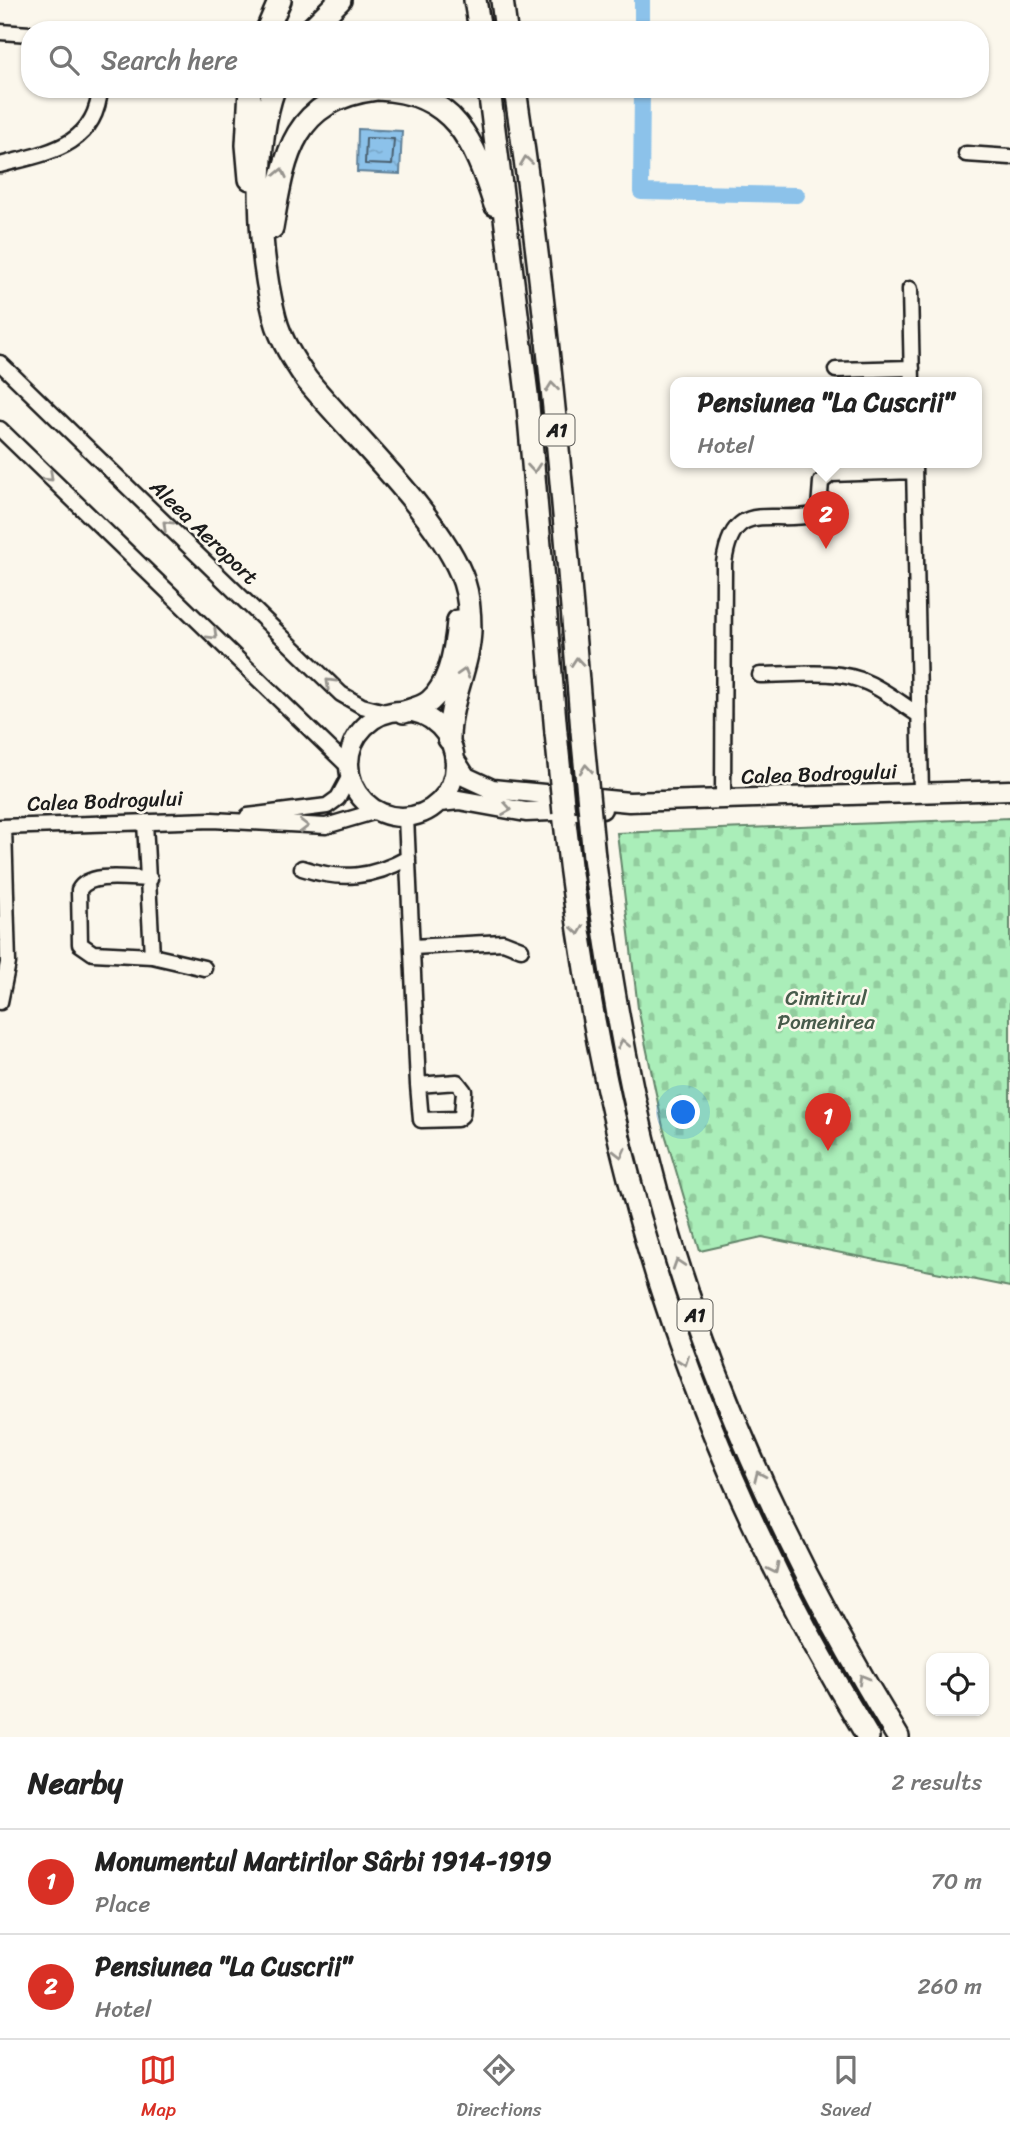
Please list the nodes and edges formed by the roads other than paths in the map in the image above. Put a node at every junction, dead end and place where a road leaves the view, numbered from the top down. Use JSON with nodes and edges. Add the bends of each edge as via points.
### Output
{"nodes":[{"id":1,"x":280,"y":0,"type":"edge"},
{"id":2,"x":340,"y":0,"type":"edge"},
{"id":3,"x":475,"y":0,"type":"edge"},
{"id":4,"x":502,"y":0,"type":"edge"},
{"id":5,"x":271,"y":21,"type":"edge"},
{"id":6,"x":319,"y":21,"type":"edge"},
{"id":7,"x":478,"y":21,"type":"edge"},
{"id":8,"x":505,"y":21,"type":"edge"},
{"id":9,"x":0,"y":32,"type":"edge"},
{"id":10,"x":21,"y":33,"type":"edge"},
{"id":11,"x":98,"y":98,"type":"edge"},
{"id":12,"x":250,"y":98,"type":"edge"},
{"id":13,"x":272,"y":98,"type":"edge"},
{"id":14,"x":343,"y":98,"type":"edge"},
{"id":15,"x":422,"y":98,"type":"edge"},
{"id":16,"x":490,"y":98,"type":"edge"},
{"id":17,"x":516,"y":98,"type":"edge"},
{"id":18,"x":966,"y":154,"type":"dead end"},
{"id":19,"x":1010,"y":157,"type":"edge"},
{"id":20,"x":0,"y":165,"type":"edge"},
{"id":21,"x":263,"y":225,"type":"junction"},
{"id":22,"x":512,"y":254,"type":"junction"},
{"id":23,"x":266,"y":265,"type":"junction"},
{"id":24,"x":910,"y":289,"type":"dead end"},
{"id":25,"x":0,"y":363,"type":"edge"},
{"id":26,"x":836,"y":370,"type":"dead end"},
{"id":27,"x":912,"y":375,"type":"edge"},
{"id":28,"x":0,"y":429,"type":"edge"},
{"id":29,"x":902,"y":468,"type":"edge"},
{"id":30,"x":914,"y":468,"type":"edge"},
{"id":31,"x":446,"y":550,"type":"junction"},
{"id":32,"x":760,"y":675,"type":"dead end"},
{"id":33,"x":397,"y":713,"type":"junction"},
{"id":34,"x":919,"y":715,"type":"junction"},
{"id":35,"x":449,"y":739,"type":"junction"},
{"id":36,"x":455,"y":760,"type":"junction"},
{"id":37,"x":350,"y":771,"type":"junction"},
{"id":38,"x":1010,"y":790,"type":"edge"},
{"id":39,"x":921,"y":793,"type":"junction"},
{"id":40,"x":723,"y":800,"type":"junction"},
{"id":41,"x":440,"y":802,"type":"junction"},
{"id":42,"x":629,"y":802,"type":"junction"},
{"id":43,"x":377,"y":811,"type":"junction"},
{"id":44,"x":405,"y":817,"type":"junction"},
{"id":45,"x":212,"y":820,"type":"junction"},
{"id":46,"x":145,"y":822,"type":"junction"},
{"id":47,"x":2,"y":827,"type":"edge"},
{"id":48,"x":408,"y":858,"type":"junction"},
{"id":49,"x":302,"y":868,"type":"dead end"},
{"id":50,"x":150,"y":879,"type":"junction"},
{"id":51,"x":413,"y":947,"type":"junction"},
{"id":52,"x":521,"y":949,"type":"dead end"},
{"id":53,"x":152,"y":956,"type":"junction"},
{"id":54,"x":204,"y":968,"type":"dead end"},
{"id":55,"x":2,"y":982,"type":"edge"},
{"id":56,"x":0,"y":1002,"type":"edge"},
{"id":57,"x":418,"y":1085,"type":"dead end"},
{"id":58,"x":868,"y":1737,"type":"edge"},
{"id":59,"x":898,"y":1737,"type":"edge"}],
"edges":[{"from":1,"to":5,"type":"highway"},
{"from":2,"to":6,"type":"highway"},
{"from":3,"to":7,"type":"highway"},
{"from":4,"to":8,"type":"highway"},
{"from":9,"to":10,"type":"street"},
{"from":11,"to":20,"type":"street","via":[[94,117],[72,142]]},
{"from":12,"to":21,"type":"highway","via":[[248,172]]},
{"from":13,"to":21,"type":"highway","via":[[262,150]]},
{"from":23,"to":14,"type":"highway","one_way":true,"via":[[279,180],[290,144],[306,122]]},
{"from":15,"to":22,"type":"highway","via":[[448,113],[462,128],[482,166]]},
{"from":16,"to":22,"type":"highway","number":"A1"},
{"from":59,"to":17,"type":"highway","number":"A1","one_way":true,"bridge":true,"via":[[847,1652],[782,1527],[740,1433],[662,1211],[634,1096],[594,857],[564,494]]},
{"from":18,"to":19,"type":"street"},
{"from":21,"to":23,"type":"highway"},
{"from":22,"to":58,"type":"highway","number":"A1","one_way":true,"bridge":true,"via":[[569,862],[587,995],[625,1171],[669,1318],[741,1501],[799,1617]]},
{"from":23,"to":31,"type":"highway","via":[[275,318],[292,358],[328,407],[429,522]]},
{"from":24,"to":27,"type":"street"},
{"from":33,"to":25,"type":"street","name":"Aleea Aeroport","one_way":true,"via":[[369,709],[341,694]]},
{"from":26,"to":27,"type":"street"},
{"from":28,"to":37,"type":"street","one_way":true},
{"from":29,"to":40,"type":"street","via":[[831,474],[821,482],[819,508],[813,515],[751,517],[731,534],[724,563]]},
{"from":30,"to":34,"type":"street"},
{"from":31,"to":33,"type":"highway","via":[[458,601],[455,646],[433,698]]},
{"from":35,"to":31,"type":"highway","one_way":true,"via":[[451,708],[468,660],[470,622],[463,580]]},
{"from":32,"to":34,"type":"street","via":[[852,677]]},
{"from":33,"to":35,"type":"main road","via":[[427,718]]},
{"from":33,"to":37,"type":"main road","name":"Calea Bodrogului","via":[[372,721],[359,734]]},
{"from":34,"to":39,"type":"street"},
{"from":35,"to":36,"type":"main road"},
{"from":36,"to":41,"type":"main road","via":[[451,785]]},
{"from":36,"to":42,"type":"main road","name":"Calea Bodrogului","via":[[466,777],[492,789]]},
{"from":37,"to":43,"type":"main road","via":[[359,795]]},
{"from":37,"to":45,"type":"street","name":"Calea Bodrogului","via":[[338,798],[327,806]]},
{"from":38,"to":39,"type":"main road","name":"Calea Bodrogului"},
{"from":39,"to":40,"type":"main road","name":"Calea Bodrogului"},
{"from":40,"to":42,"type":"main road","name":"Calea Bodrogului"},
{"from":41,"to":42,"type":"main road","name":"Calea Bodrogului","one_way":true,"via":[[464,800],[542,812],[605,809]]},
{"from":41,"to":44,"type":"main road","name":"Calea Bodrogului"},
{"from":43,"to":44,"type":"main road","name":"Calea Bodrogului"},
{"from":45,"to":43,"type":"street","name":"Calea Bodrogului","one_way":true,"via":[[326,826]]},
{"from":44,"to":48,"type":"street"},
{"from":45,"to":46,"type":"street","name":"Calea Bodrogului"},
{"from":46,"to":47,"type":"street","name":"Calea Bodrogului"},
{"from":46,"to":50,"type":"street"},
{"from":47,"to":55,"type":"street","via":[[8,963],[7,978]]},
{"from":48,"to":49,"type":"street","via":[[374,874],[350,878]]},
{"from":48,"to":51,"type":"street"},
{"from":50,"to":53,"type":"street"},
{"from":50,"to":53,"type":"street","via":[[82,884],[80,944],[93,953]]},
{"from":51,"to":52,"type":"street","via":[[503,942]]},
{"from":51,"to":57,"type":"street"},
{"from":53,"to":54,"type":"street"},
{"from":55,"to":56,"type":"street"}]}
